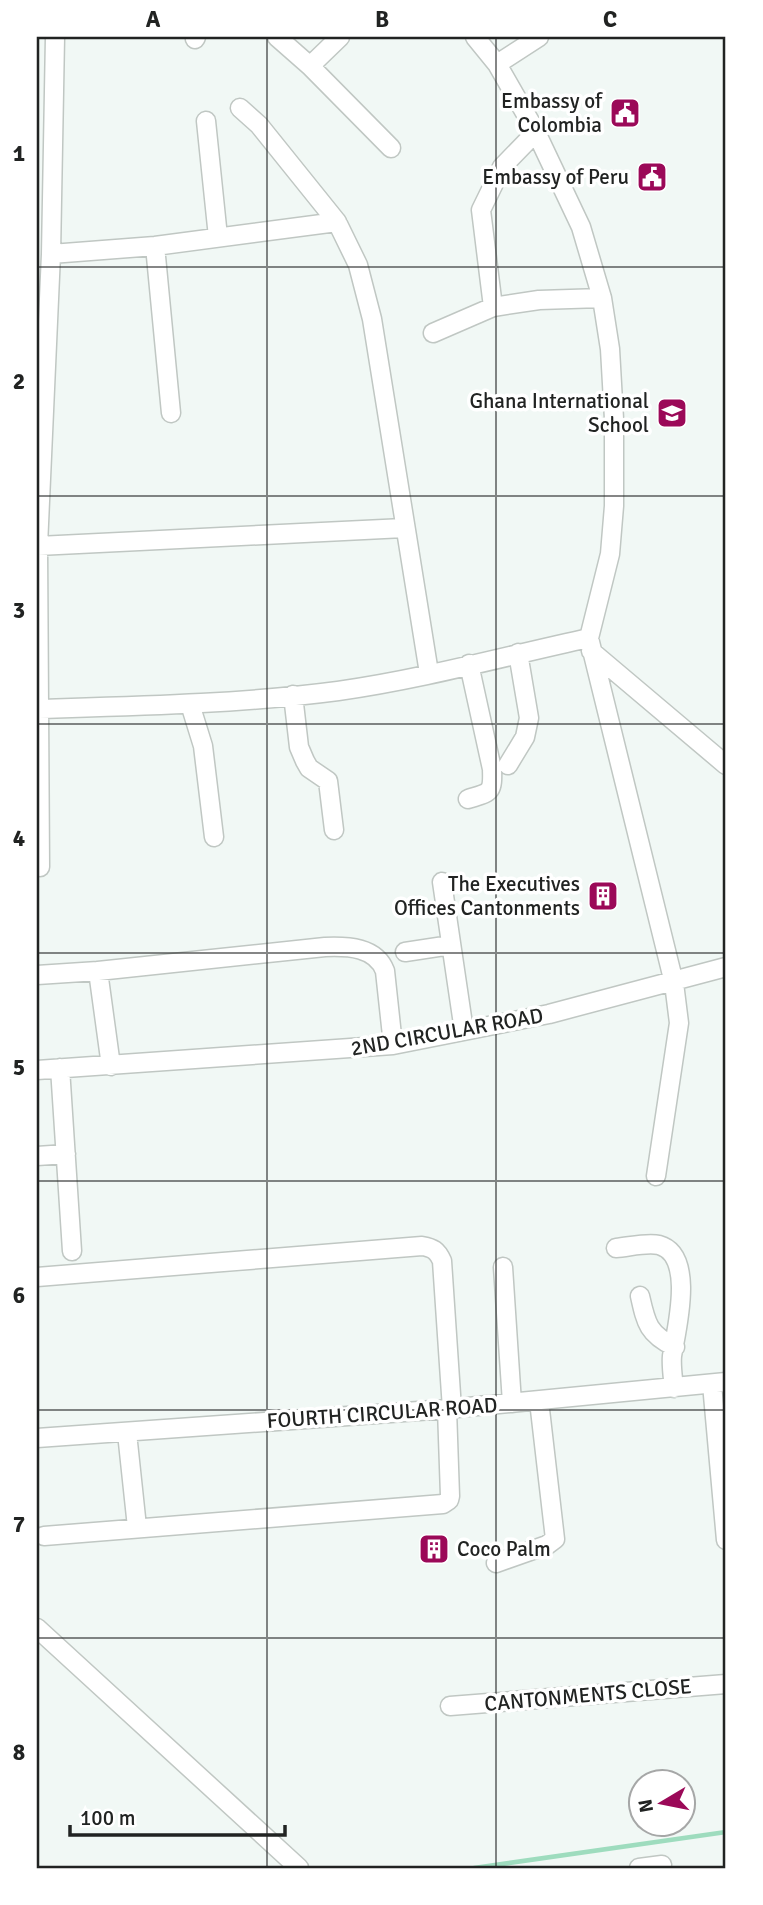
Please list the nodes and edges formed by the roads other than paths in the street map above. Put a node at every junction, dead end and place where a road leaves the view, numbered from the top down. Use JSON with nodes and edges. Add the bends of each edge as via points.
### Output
{"nodes":[{"id":1,"x":55,"y":37,"type":"edge"},
{"id":2,"x":277,"y":37,"type":"edge"},
{"id":3,"x":340,"y":37,"type":"edge"},
{"id":4,"x":475,"y":37,"type":"edge"},
{"id":5,"x":539,"y":37,"type":"edge"},
{"id":6,"x":497,"y":64,"type":"junction"},
{"id":7,"x":310,"y":66,"type":"junction"},
{"id":8,"x":240,"y":108,"type":"dead end"},
{"id":9,"x":206,"y":121,"type":"dead end"},
{"id":10,"x":536,"y":132,"type":"junction"},
{"id":11,"x":391,"y":148,"type":"dead end"},
{"id":12,"x":337,"y":222,"type":"junction"},
{"id":13,"x":218,"y":237,"type":"junction"},
{"id":14,"x":155,"y":246,"type":"junction"},
{"id":15,"x":51,"y":254,"type":"junction"},
{"id":16,"x":602,"y":298,"type":"junction"},
{"id":17,"x":493,"y":307,"type":"junction"},
{"id":18,"x":433,"y":333,"type":"dead end"},
{"id":19,"x":171,"y":413,"type":"dead end"},
{"id":20,"x":404,"y":527,"type":"junction"},
{"id":21,"x":38,"y":546,"type":"edge"},
{"id":22,"x":590,"y":644,"type":"junction"},
{"id":23,"x":518,"y":653,"type":"junction"},
{"id":24,"x":470,"y":664,"type":"junction"},
{"id":25,"x":429,"y":673,"type":"junction"},
{"id":26,"x":293,"y":695,"type":"junction"},
{"id":27,"x":190,"y":704,"type":"junction"},
{"id":28,"x":39,"y":709,"type":"junction"},
{"id":29,"x":508,"y":765,"type":"dead end"},
{"id":30,"x":726,"y":765,"type":"edge"},
{"id":31,"x":468,"y":799,"type":"dead end"},
{"id":32,"x":334,"y":830,"type":"dead end"},
{"id":33,"x":215,"y":837,"type":"dead end"},
{"id":34,"x":40,"y":867,"type":"dead end"},
{"id":35,"x":442,"y":883,"type":"dead end"},
{"id":36,"x":451,"y":945,"type":"junction"},
{"id":37,"x":405,"y":952,"type":"dead end"},
{"id":38,"x":726,"y":967,"type":"edge"},
{"id":39,"x":97,"y":971,"type":"junction"},
{"id":40,"x":37,"y":975,"type":"edge"},
{"id":41,"x":674,"y":983,"type":"junction"},
{"id":42,"x":464,"y":1031,"type":"junction"},
{"id":43,"x":393,"y":1045,"type":"junction"},
{"id":44,"x":111,"y":1066,"type":"junction"},
{"id":45,"x":60,"y":1069,"type":"junction"},
{"id":46,"x":37,"y":1070,"type":"edge"},
{"id":47,"x":66,"y":1154,"type":"junction"},
{"id":48,"x":37,"y":1156,"type":"edge"},
{"id":49,"x":656,"y":1176,"type":"dead end"},
{"id":50,"x":616,"y":1248,"type":"dead end"},
{"id":51,"x":72,"y":1251,"type":"dead end"},
{"id":52,"x":503,"y":1267,"type":"dead end"},
{"id":53,"x":37,"y":1278,"type":"edge"},
{"id":54,"x":640,"y":1296,"type":"dead end"},
{"id":55,"x":675,"y":1347,"type":"junction"},
{"id":56,"x":719,"y":1383,"type":"edge"},
{"id":57,"x":674,"y":1388,"type":"junction"},
{"id":58,"x":539,"y":1401,"type":"junction"},
{"id":59,"x":512,"y":1403,"type":"junction"},
{"id":60,"x":449,"y":1409,"type":"junction"},
{"id":61,"x":127,"y":1433,"type":"junction"},
{"id":62,"x":37,"y":1438,"type":"edge"},
{"id":63,"x":137,"y":1527,"type":"junction"},
{"id":64,"x":44,"y":1536,"type":"dead end"},
{"id":65,"x":726,"y":1539,"type":"edge"},
{"id":66,"x":496,"y":1563,"type":"dead end"},
{"id":67,"x":37,"y":1628,"type":"edge"},
{"id":68,"x":726,"y":1684,"type":"edge"},
{"id":69,"x":450,"y":1706,"type":"dead end"},
{"id":70,"x":662,"y":1865,"type":"dead end"},
{"id":71,"x":299,"y":1868,"type":"edge"},
{"id":72,"x":639,"y":1868,"type":"edge"}],
"edges":[{"from":1,"to":15,"type":"street"},
{"from":2,"to":7,"type":"street"},
{"from":3,"to":7,"type":"street"},
{"from":4,"to":6,"type":"street"},
{"from":5,"to":6,"type":"street"},
{"from":6,"to":10,"type":"street"},
{"from":7,"to":11,"type":"street"},
{"from":8,"to":12,"type":"street"},
{"from":9,"to":13,"type":"street"},
{"from":10,"to":16,"type":"street","via":[[581,227]]},
{"from":10,"to":17,"type":"street","via":[[502,167],[481,210]]},
{"from":12,"to":13,"type":"street"},
{"from":12,"to":20,"type":"street","via":[[358,265],[372,319]]},
{"from":13,"to":14,"type":"street"},
{"from":14,"to":15,"type":"street"},
{"from":14,"to":19,"type":"street"},
{"from":15,"to":21,"type":"street"},
{"from":16,"to":17,"type":"street"},
{"from":16,"to":22,"type":"street","via":[[610,349],[614,506],[610,554]]},
{"from":17,"to":18,"type":"street"},
{"from":20,"to":21,"type":"street"},
{"from":20,"to":25,"type":"street"},
{"from":21,"to":28,"type":"street"},
{"from":22,"to":23,"type":"street"},
{"from":22,"to":30,"type":"street"},
{"from":22,"to":41,"type":"street"},
{"from":23,"to":24,"type":"street"},
{"from":23,"to":29,"type":"street","via":[[529,718]]},
{"from":24,"to":25,"type":"street"},
{"from":24,"to":31,"type":"street","via":[[493,785],[488,793]]},
{"from":25,"to":26,"type":"street"},
{"from":26,"to":27,"type":"street"},
{"from":26,"to":32,"type":"street","via":[[299,747],[309,768],[328,781]]},
{"from":27,"to":28,"type":"street"},
{"from":27,"to":33,"type":"street","via":[[203,746]]},
{"from":28,"to":34,"type":"street"},
{"from":35,"to":36,"type":"street"},
{"from":36,"to":37,"type":"street"},
{"from":36,"to":42,"type":"street"},
{"from":38,"to":41,"type":"street","name":"2ND CIRCULAR ROAD"},
{"from":39,"to":40,"type":"street"},
{"from":39,"to":43,"type":"street","via":[[325,947],[373,953],[385,971]]},
{"from":39,"to":44,"type":"street"},
{"from":41,"to":42,"type":"street","name":"2ND CIRCULAR ROAD"},
{"from":41,"to":49,"type":"street","via":[[679,1023]]},
{"from":42,"to":43,"type":"street","name":"2ND CIRCULAR ROAD"},
{"from":43,"to":44,"type":"street","name":"2ND CIRCULAR ROAD"},
{"from":44,"to":45,"type":"street","name":"2ND CIRCULAR ROAD"},
{"from":45,"to":46,"type":"street","name":"2ND CIRCULAR ROAD"},
{"from":45,"to":47,"type":"street"},
{"from":47,"to":48,"type":"street"},
{"from":47,"to":51,"type":"street"},
{"from":50,"to":55,"type":"street","via":[[657,1244],[671,1254],[681,1299]]},
{"from":52,"to":59,"type":"street"},
{"from":53,"to":60,"type":"street","via":[[433,1248],[442,1261]]},
{"from":54,"to":55,"type":"street","via":[[649,1327],[657,1338]]},
{"from":55,"to":57,"type":"street"},
{"from":56,"to":57,"type":"street","name":"FOURTH CIRCULAR ROAD"},
{"from":56,"to":65,"type":"street"},
{"from":57,"to":58,"type":"street","name":"FOURTH CIRCULAR ROAD"},
{"from":58,"to":59,"type":"street","name":"FOURTH CIRCULAR ROAD"},
{"from":58,"to":66,"type":"street","via":[[555,1539]]},
{"from":59,"to":60,"type":"street","name":"FOURTH CIRCULAR ROAD"},
{"from":60,"to":61,"type":"street","name":"FOURTH CIRCULAR ROAD"},
{"from":60,"to":63,"type":"street","via":[[450,1496],[443,1504]]},
{"from":61,"to":62,"type":"street","name":"FOURTH CIRCULAR ROAD"},
{"from":61,"to":63,"type":"street"},
{"from":63,"to":64,"type":"street"},
{"from":67,"to":71,"type":"street"},
{"from":68,"to":69,"type":"street","name":"CANTONMENTS CLOSE"},
{"from":70,"to":72,"type":"street"}]}
